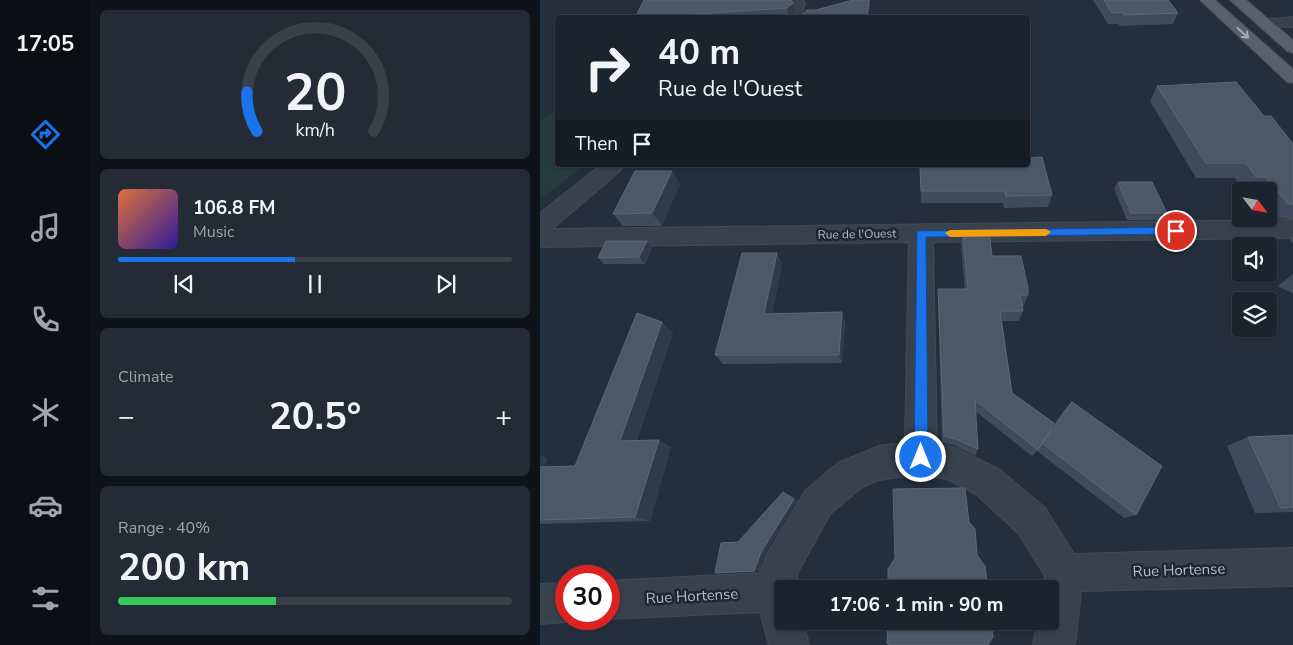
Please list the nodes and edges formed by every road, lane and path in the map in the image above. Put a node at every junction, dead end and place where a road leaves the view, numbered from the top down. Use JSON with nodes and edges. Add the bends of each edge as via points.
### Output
{"nodes":[{"id":1,"x":796,"y":0,"type":"edge"},
{"id":2,"x":1207,"y":0,"type":"edge"},
{"id":3,"x":1237,"y":0,"type":"edge"},
{"id":4,"x":799,"y":15,"type":"edge"},
{"id":5,"x":1293,"y":22,"type":"edge"},
{"id":6,"x":1264,"y":23,"type":"junction"},
{"id":7,"x":1293,"y":48,"type":"edge"},
{"id":8,"x":1293,"y":78,"type":"edge"},
{"id":9,"x":612,"y":167,"type":"edge"},
{"id":10,"x":540,"y":226,"type":"edge"},
{"id":11,"x":1293,"y":229,"type":"edge"},
{"id":12,"x":921,"y":234,"type":"junction"},
{"id":13,"x":540,"y":238,"type":"edge"},
{"id":14,"x":921,"y":457,"type":"junction"},
{"id":15,"x":1293,"y":567,"type":"edge"},
{"id":16,"x":1064,"y":574,"type":"junction"},
{"id":17,"x":780,"y":580,"type":"edge"},
{"id":18,"x":620,"y":601,"type":"edge"},
{"id":19,"x":555,"y":603,"type":"edge"},
{"id":20,"x":540,"y":604,"type":"edge"},
{"id":21,"x":774,"y":611,"type":"edge"},
{"id":22,"x":785,"y":630,"type":"edge"},
{"id":23,"x":789,"y":645,"type":"edge"},
{"id":24,"x":1053,"y":645,"type":"edge"}],
"edges":[{"from":1,"to":4,"type":"street"},
{"from":2,"to":8,"type":"main road","one_way":true},
{"from":3,"to":6,"type":"main road"},
{"from":5,"to":6,"type":"street"},
{"from":6,"to":7,"type":"main road"},
{"from":9,"to":10,"type":"street"},
{"from":11,"to":12,"type":"street","name":"Rue de l'Ouest"},
{"from":12,"to":13,"type":"street","name":"Rue de l'Ouest"},
{"from":12,"to":14,"type":"street"},
{"from":14,"to":16,"type":"street","via":[[953,464],[988,482],[1032,521]]},
{"from":14,"to":17,"type":"street","via":[[879,463],[850,475],[818,502],[780,567]]},
{"from":15,"to":16,"type":"street","name":"Rue Hortense"},
{"from":16,"to":24,"type":"street"},
{"from":18,"to":21,"type":"street","name":"Rue Hortense"},
{"from":19,"to":20,"type":"street"},
{"from":22,"to":23,"type":"street"}]}
